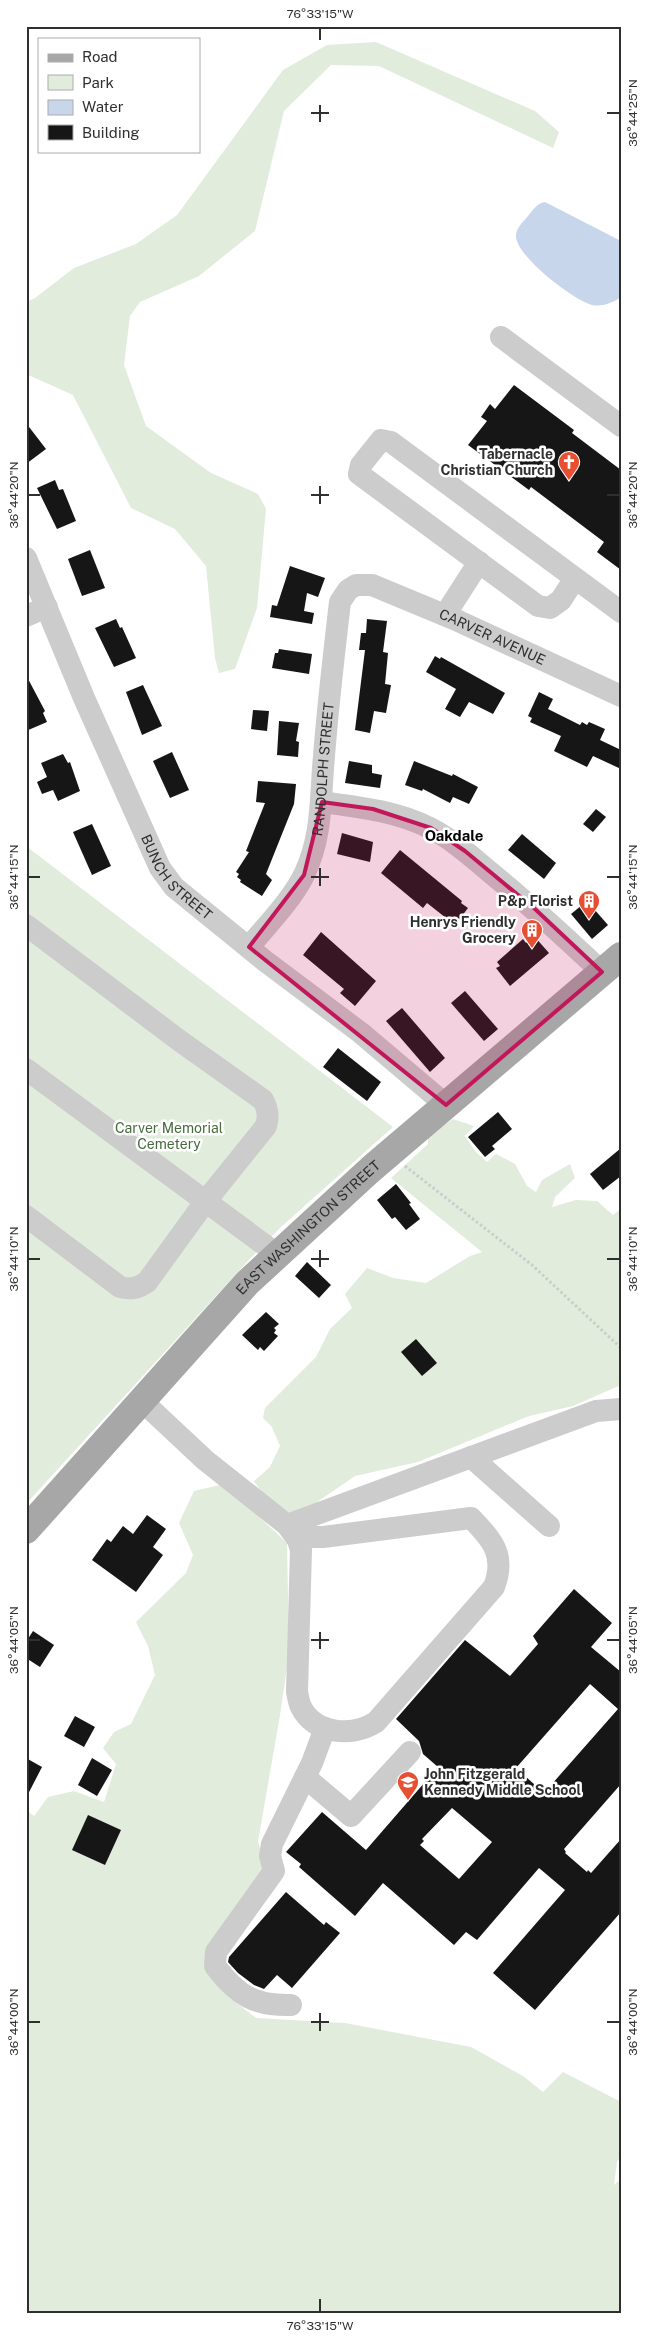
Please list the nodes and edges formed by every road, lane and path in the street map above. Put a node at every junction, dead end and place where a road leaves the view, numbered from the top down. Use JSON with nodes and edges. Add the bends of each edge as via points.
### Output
{"nodes":[{"id":1,"x":500,"y":337,"type":"dead end"},
{"id":2,"x":621,"y":426,"type":"edge"},
{"id":3,"x":26,"y":558,"type":"edge"},
{"id":4,"x":479,"y":562,"type":"junction"},
{"id":5,"x":575,"y":578,"type":"junction"},
{"id":6,"x":362,"y":584,"type":"joint"},
{"id":7,"x":48,"y":607,"type":"junction"},
{"id":8,"x":621,"y":612,"type":"edge"},
{"id":9,"x":445,"y":615,"type":"junction"},
{"id":10,"x":26,"y":616,"type":"edge"},
{"id":11,"x":621,"y":696,"type":"edge"},
{"id":12,"x":322,"y":802,"type":"junction"},
{"id":13,"x":26,"y":925,"type":"edge"},
{"id":14,"x":249,"y":947,"type":"junction"},
{"id":15,"x":612,"y":964,"type":"edge"},
{"id":16,"x":26,"y":1069,"type":"edge"},
{"id":17,"x":446,"y":1105,"type":"junction"},
{"id":18,"x":389,"y":1153,"type":"junction"},
{"id":19,"x":205,"y":1202,"type":"junction"},
{"id":20,"x":26,"y":1216,"type":"edge"},
{"id":21,"x":277,"y":1254,"type":"junction"},
{"id":22,"x":621,"y":1348,"type":"edge"},
{"id":23,"x":143,"y":1402,"type":"junction"},
{"id":24,"x":621,"y":1409,"type":"edge"},
{"id":25,"x":471,"y":1457,"type":"junction"},
{"id":26,"x":288,"y":1525,"type":"junction"},
{"id":27,"x":548,"y":1526,"type":"dead end"},
{"id":28,"x":26,"y":1530,"type":"edge"},
{"id":29,"x":325,"y":1728,"type":"junction"},
{"id":30,"x":410,"y":1752,"type":"dead end"},
{"id":31,"x":305,"y":1777,"type":"junction"},
{"id":32,"x":291,"y":2005,"type":"dead end"}],
"edges":[{"from":1,"to":2,"type":"street"},
{"from":3,"to":7,"type":"street","name":"BUNCH STREET"},
{"from":4,"to":5,"type":"street","via":[[538,606],[550,608],[561,600]]},
{"from":4,"to":5,"type":"street","via":[[359,474],[360,466],[381,440],[391,442]]},
{"from":4,"to":9,"type":"street"},
{"from":5,"to":8,"type":"street"},
{"from":6,"to":9,"type":"street","name":"CARVER AVENUE","via":[[372,585]]},
{"from":6,"to":12,"type":"street","name":"RANDOLPH STREET","via":[[348,590],[340,602]]},
{"from":7,"to":10,"type":"street"},
{"from":7,"to":14,"type":"street","name":"BUNCH STREET","via":[[84,698],[160,868],[174,887]]},
{"from":9,"to":11,"type":"street","name":"CARVER AVENUE"},
{"from":12,"to":14,"type":"street","name":"RANDOLPH STREET","via":[[304,875]]},
{"from":12,"to":15,"type":"street","via":[[373,809],[431,828]]},
{"from":13,"to":19,"type":"street","via":[[263,1100],[268,1109],[266,1126]]},
{"from":14,"to":17,"type":"street","name":"BUNCH STREET","via":[[361,1033]]},
{"from":15,"to":17,"type":"main road","name":"EAST WASHINGTON STREET"},
{"from":16,"to":19,"type":"street"},
{"from":17,"to":18,"type":"main road","name":"EAST WASHINGTON STREET"},
{"from":18,"to":21,"type":"main road","name":"EAST WASHINGTON STREET"},
{"from":18,"to":22,"type":"path","via":[[532,1265]]},
{"from":19,"to":20,"type":"street","via":[[147,1282],[128,1289],[120,1287]]},
{"from":19,"to":21,"type":"street"},
{"from":21,"to":23,"type":"main road","name":"EAST WASHINGTON STREET","via":[[247,1283]]},
{"from":23,"to":26,"type":"street","via":[[205,1460]]},
{"from":23,"to":28,"type":"main road","name":"EAST WASHINGTON STREET"},
{"from":24,"to":25,"type":"street","via":[[596,1411]]},
{"from":25,"to":26,"type":"street"},
{"from":25,"to":27,"type":"street"},
{"from":26,"to":29,"type":"street","via":[[298,1540],[300,1550],[297,1692],[301,1707],[317,1725]]},
{"from":26,"to":29,"type":"street","via":[[309,1537],[323,1537],[471,1518],[490,1540],[499,1558],[494,1587],[376,1722],[355,1731]]},
{"from":29,"to":31,"type":"street"},
{"from":30,"to":31,"type":"street","via":[[351,1816]]},
{"from":31,"to":32,"type":"street","via":[[272,1844],[270,1856],[274,1871],[216,1952],[215,1959],[215,1966],[227,1982],[244,1996],[270,2006]]}]}
